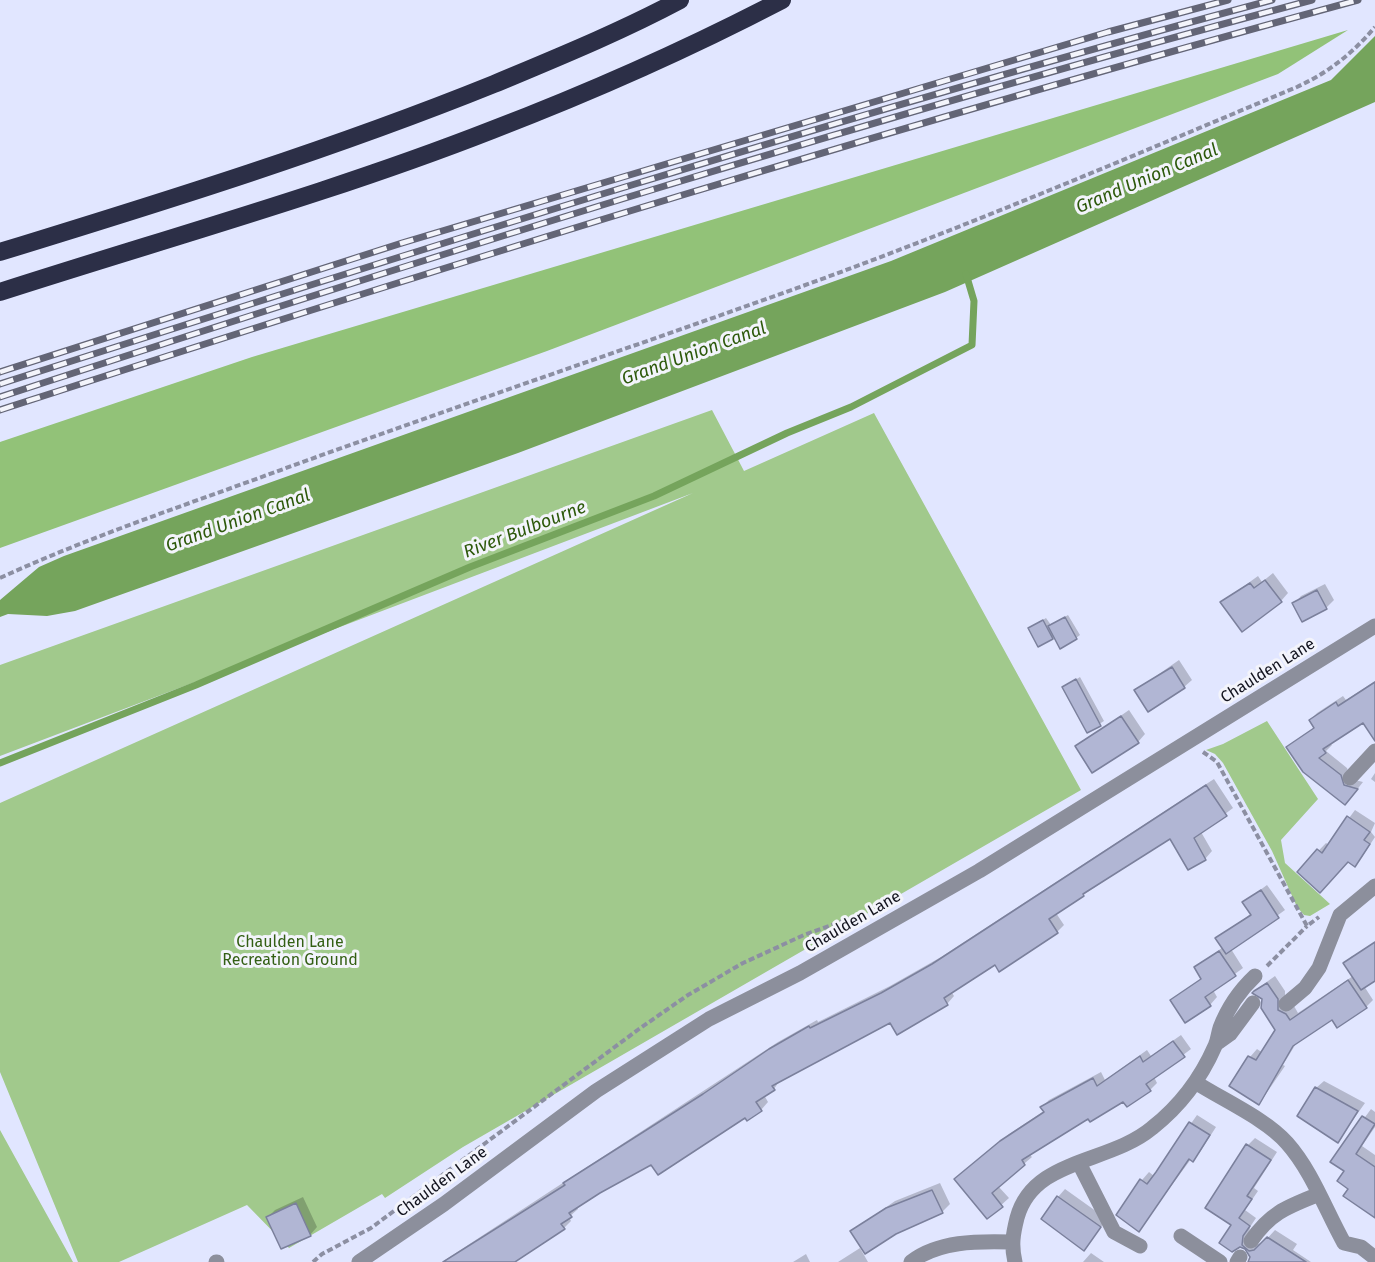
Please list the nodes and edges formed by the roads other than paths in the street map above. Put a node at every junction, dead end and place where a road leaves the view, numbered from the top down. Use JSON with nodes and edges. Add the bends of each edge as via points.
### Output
{"nodes":[{"id":1,"x":680,"y":0,"type":"edge"},
{"id":2,"x":782,"y":0,"type":"edge"},
{"id":3,"x":0,"y":252,"type":"edge"},
{"id":4,"x":0,"y":292,"type":"edge"},
{"id":5,"x":1375,"y":626,"type":"edge"},
{"id":6,"x":1375,"y":751,"type":"edge"},
{"id":7,"x":1350,"y":778,"type":"dead end"},
{"id":8,"x":1375,"y":886,"type":"edge"},
{"id":9,"x":1255,"y":976,"type":"road end"},
{"id":10,"x":1253,"y":1003,"type":"dead end"},
{"id":11,"x":1287,"y":1004,"type":"dead end"},
{"id":12,"x":1216,"y":1044,"type":"junction"},
{"id":13,"x":1195,"y":1082,"type":"junction"},
{"id":14,"x":1079,"y":1163,"type":"junction"},
{"id":15,"x":1317,"y":1195,"type":"junction"},
{"id":16,"x":1181,"y":1236,"type":"dead end"},
{"id":17,"x":1251,"y":1241,"type":"dead end"},
{"id":18,"x":1011,"y":1242,"type":"junction"},
{"id":19,"x":1140,"y":1246,"type":"dead end"},
{"id":20,"x":1375,"y":1258,"type":"edge"},
{"id":21,"x":359,"y":1262,"type":"edge"},
{"id":22,"x":911,"y":1262,"type":"edge"},
{"id":23,"x":1015,"y":1262,"type":"edge"},
{"id":24,"x":1220,"y":1262,"type":"edge"}],
"edges":[{"from":1,"to":3,"type":"highway","via":[[546,62],[391,125]]},
{"from":2,"to":4,"type":"highway","via":[[693,46],[492,130],[390,167]]},
{"from":5,"to":21,"type":"street","name":"Chaulden Lane","via":[[979,871],[800,973],[709,1019],[597,1091]]},
{"from":6,"to":7,"type":"street"},
{"from":8,"to":11,"type":"street","via":[[1340,915],[1319,968]]},
{"from":9,"to":12,"type":"street","via":[[1229,1006]]},
{"from":10,"to":12,"type":"street","via":[[1230,1034]]},
{"from":12,"to":13,"type":"street"},
{"from":13,"to":14,"type":"street","via":[[1176,1109],[1150,1130],[1119,1149]]},
{"from":13,"to":15,"type":"street","via":[[1286,1142],[1303,1164]]},
{"from":14,"to":18,"type":"street","via":[[1039,1181],[1019,1212]]},
{"from":14,"to":19,"type":"street","via":[[1113,1232]]},
{"from":15,"to":17,"type":"street","via":[[1281,1210],[1264,1222]]},
{"from":15,"to":20,"type":"street","via":[[1344,1244],[1361,1247]]},
{"from":16,"to":24,"type":"street"},
{"from":18,"to":22,"type":"street","via":[[942,1247],[922,1253]]},
{"from":18,"to":23,"type":"street"}]}
